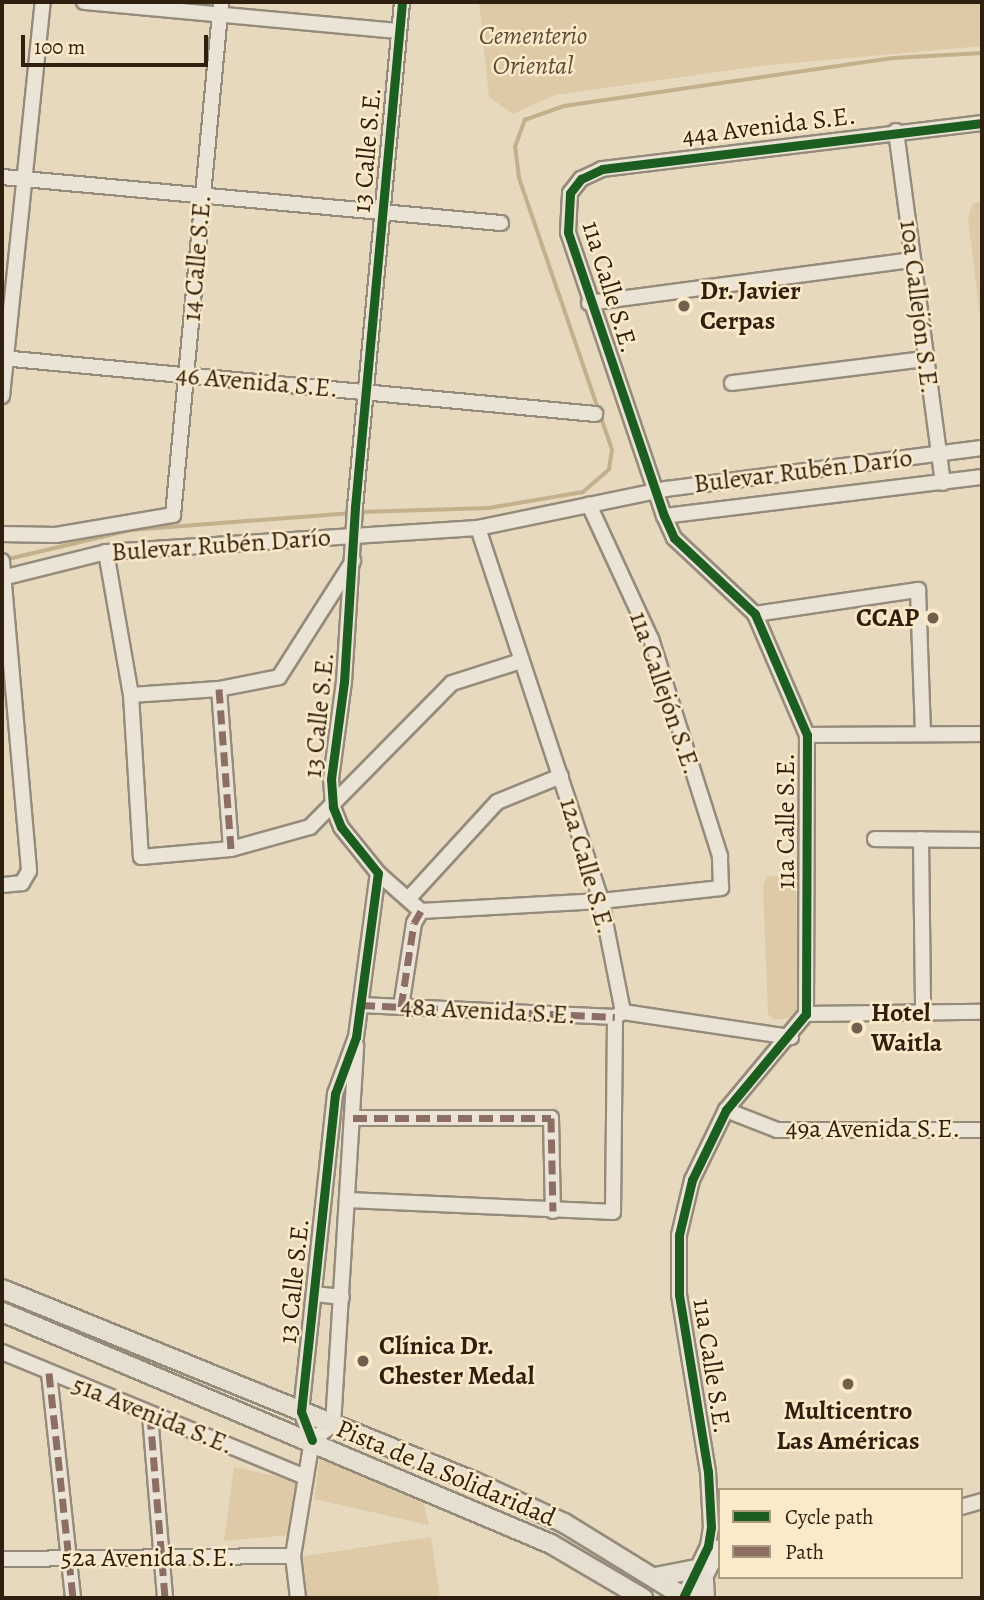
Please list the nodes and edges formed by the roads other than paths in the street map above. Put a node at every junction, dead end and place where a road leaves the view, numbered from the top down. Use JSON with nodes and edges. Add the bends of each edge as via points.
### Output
{"nodes":[{"id":1,"x":43,"y":2,"type":"edge"},
{"id":2,"x":84,"y":2,"type":"edge"},
{"id":3,"x":402,"y":2,"type":"edge"},
{"id":4,"x":220,"y":8,"type":"edge"},
{"id":5,"x":399,"y":31,"type":"junction"},
{"id":6,"x":982,"y":123,"type":"edge"},
{"id":7,"x":897,"y":131,"type":"junction"},
{"id":8,"x":2,"y":177,"type":"edge"},
{"id":9,"x":24,"y":179,"type":"junction"},
{"id":10,"x":570,"y":193,"type":"joint"},
{"id":11,"x":203,"y":197,"type":"junction"},
{"id":12,"x":382,"y":215,"type":"junction"},
{"id":13,"x":501,"y":223,"type":"dead end"},
{"id":14,"x":913,"y":260,"type":"junction"},
{"id":15,"x":589,"y":303,"type":"junction"},
{"id":16,"x":3,"y":358,"type":"edge"},
{"id":17,"x":926,"y":359,"type":"junction"},
{"id":18,"x":186,"y":375,"type":"junction"},
{"id":19,"x":732,"y":383,"type":"dead end"},
{"id":20,"x":366,"y":392,"type":"junction"},
{"id":21,"x":2,"y":396,"type":"edge"},
{"id":22,"x":595,"y":414,"type":"dead end"},
{"id":23,"x":982,"y":448,"type":"edge"},
{"id":24,"x":939,"y":454,"type":"junction"},
{"id":25,"x":982,"y":477,"type":"edge"},
{"id":26,"x":943,"y":483,"type":"junction"},
{"id":27,"x":655,"y":491,"type":"junction"},
{"id":28,"x":589,"y":505,"type":"junction"},
{"id":29,"x":664,"y":516,"type":"junction"},
{"id":30,"x":478,"y":528,"type":"junction"},
{"id":31,"x":2,"y":534,"type":"edge"},
{"id":32,"x":356,"y":536,"type":"junction"},
{"id":33,"x":106,"y":552,"type":"junction"},
{"id":34,"x":353,"y":560,"type":"junction"},
{"id":35,"x":2,"y":571,"type":"edge"},
{"id":36,"x":755,"y":614,"type":"junction"},
{"id":37,"x":521,"y":661,"type":"junction"},
{"id":38,"x":219,"y":689,"type":"junction"},
{"id":39,"x":8,"y":694,"type":"edge"},
{"id":40,"x":131,"y":695,"type":"junction"},
{"id":41,"x":923,"y":732,"type":"junction"},
{"id":42,"x":982,"y":734,"type":"edge"},
{"id":43,"x":807,"y":735,"type":"junction"},
{"id":44,"x":561,"y":776,"type":"junction"},
{"id":45,"x":333,"y":807,"type":"junction"},
{"id":46,"x":875,"y":839,"type":"dead end"},
{"id":47,"x":921,"y":839,"type":"junction"},
{"id":48,"x":982,"y":840,"type":"edge"},
{"id":49,"x":231,"y":849,"type":"junction"},
{"id":50,"x":378,"y":873,"type":"junction"},
{"id":51,"x":2,"y":885,"type":"edge"},
{"id":52,"x":409,"y":898,"type":"junction"},
{"id":53,"x":601,"y":901,"type":"junction"},
{"id":54,"x":421,"y":911,"type":"junction"},
{"id":55,"x":362,"y":1005,"type":"junction"},
{"id":56,"x":401,"y":1007,"type":"junction"},
{"id":57,"x":982,"y":1012,"type":"edge"},
{"id":58,"x":619,"y":1014,"type":"junction"},
{"id":59,"x":806,"y":1014,"type":"junction"},
{"id":60,"x":923,"y":1014,"type":"junction"},
{"id":61,"x":356,"y":1037,"type":"junction"},
{"id":62,"x":791,"y":1037,"type":"junction"},
{"id":63,"x":726,"y":1110,"type":"junction"},
{"id":64,"x":353,"y":1118,"type":"junction"},
{"id":65,"x":982,"y":1130,"type":"edge"},
{"id":66,"x":349,"y":1200,"type":"junction"},
{"id":67,"x":553,"y":1211,"type":"junction"},
{"id":68,"x":2,"y":1289,"type":"edge"},
{"id":69,"x":314,"y":1294,"type":"junction"},
{"id":70,"x":342,"y":1297,"type":"junction"},
{"id":71,"x":2,"y":1312,"type":"edge"},
{"id":72,"x":2,"y":1352,"type":"edge"},
{"id":73,"x":49,"y":1373,"type":"junction"},
{"id":74,"x":301,"y":1412,"type":"junction"},
{"id":75,"x":150,"y":1415,"type":"junction"},
{"id":76,"x":333,"y":1425,"type":"junction"},
{"id":77,"x":312,"y":1440,"type":"junction"},
{"id":78,"x":708,"y":1472,"type":"junction"},
{"id":79,"x":305,"y":1477,"type":"junction"},
{"id":80,"x":719,"y":1488,"type":"edge"},
{"id":81,"x":982,"y":1501,"type":"edge"},
{"id":82,"x":718,"y":1504,"type":"edge"},
{"id":83,"x":963,"y":1506,"type":"edge"},
{"id":84,"x":716,"y":1526,"type":"edge"},
{"id":85,"x":718,"y":1551,"type":"edge"},
{"id":86,"x":293,"y":1556,"type":"junction"},
{"id":87,"x":69,"y":1558,"type":"junction"},
{"id":88,"x":2,"y":1559,"type":"edge"},
{"id":89,"x":161,"y":1560,"type":"junction"},
{"id":90,"x":707,"y":1576,"type":"edge"},
{"id":91,"x":654,"y":1577,"type":"junction"},
{"id":92,"x":612,"y":1578,"type":"junction"},
{"id":93,"x":73,"y":1598,"type":"edge"},
{"id":94,"x":165,"y":1598,"type":"edge"},
{"id":95,"x":298,"y":1598,"type":"edge"},
{"id":96,"x":629,"y":1598,"type":"edge"},
{"id":97,"x":643,"y":1598,"type":"edge"},
{"id":98,"x":687,"y":1598,"type":"edge"}],
"edges":[{"from":1,"to":9,"type":"street"},
{"from":2,"to":4,"type":"street"},
{"from":3,"to":5,"type":"street","name":"13 Calle S.E."},
{"from":4,"to":5,"type":"street"},
{"from":4,"to":11,"type":"street","name":"14 Calle S.E."},
{"from":5,"to":12,"type":"street","name":"13 Calle S.E."},
{"from":6,"to":7,"type":"street","name":"44a Avenida S.E."},
{"from":7,"to":10,"type":"street","name":"44a Avenida S.E.","via":[[602,169],[581,179]]},
{"from":7,"to":14,"type":"street","name":"10a Callejón S.E."},
{"from":8,"to":9,"type":"street"},
{"from":9,"to":11,"type":"street"},
{"from":9,"to":16,"type":"street"},
{"from":10,"to":15,"type":"street","name":"11a Calle S.E.","via":[[568,232]]},
{"from":11,"to":12,"type":"street"},
{"from":11,"to":18,"type":"street","name":"14 Calle S.E."},
{"from":12,"to":13,"type":"street"},
{"from":12,"to":20,"type":"street","name":"13 Calle S.E."},
{"from":14,"to":15,"type":"street"},
{"from":14,"to":17,"type":"street","name":"10a Callejón S.E."},
{"from":15,"to":27,"type":"street","name":"11a Calle S.E."},
{"from":16,"to":18,"type":"street","name":"46 Avenida S.E."},
{"from":16,"to":21,"type":"street"},
{"from":17,"to":19,"type":"street"},
{"from":17,"to":24,"type":"street","name":"10a Callejón S.E."},
{"from":18,"to":20,"type":"street","name":"46 Avenida S.E."},
{"from":18,"to":31,"type":"street","name":"14 Calle S.E.","via":[[173,515],[56,535]]},
{"from":20,"to":22,"type":"street","name":"46 Avenida S.E."},
{"from":20,"to":32,"type":"street","name":"13 Calle S.E."},
{"from":23,"to":24,"type":"street","name":"Bulevar Rubén Darío"},
{"from":24,"to":26,"type":"street","name":"10a Callejón S.E."},
{"from":24,"to":27,"type":"street","name":"Bulevar Rubén Darío"},
{"from":25,"to":26,"type":"street","name":"Bulevar Rubén Darío"},
{"from":26,"to":29,"type":"street","name":"Bulevar Rubén Darío"},
{"from":27,"to":28,"type":"street","name":"Bulevar Rubén Darío"},
{"from":27,"to":29,"type":"street","name":"11a Calle S.E."},
{"from":28,"to":30,"type":"street","name":"Bulevar Rubén Darío"},
{"from":28,"to":53,"type":"street","name":"11a Callejón S.E.","via":[[651,639],[720,856],[721,888]]},
{"from":29,"to":36,"type":"street","name":"11a Calle S.E.","via":[[674,538]]},
{"from":30,"to":32,"type":"street","name":"Bulevar Rubén Darío"},
{"from":30,"to":37,"type":"street","name":"12a Calle S.E."},
{"from":32,"to":33,"type":"street","name":"Bulevar Rubén Darío"},
{"from":32,"to":34,"type":"street","name":"13 Calle S.E."},
{"from":33,"to":35,"type":"street","name":"Bulevar Rubén Darío"},
{"from":33,"to":40,"type":"street"},
{"from":34,"to":38,"type":"street","via":[[279,677]]},
{"from":34,"to":45,"type":"street","name":"13 Calle S.E.","via":[[331,779]]},
{"from":35,"to":39,"type":"street"},
{"from":36,"to":41,"type":"street","via":[[918,590]]},
{"from":36,"to":43,"type":"street","name":"11a Calle S.E."},
{"from":37,"to":44,"type":"street","name":"12a Calle S.E."},
{"from":37,"to":45,"type":"street","via":[[453,683]]},
{"from":38,"to":40,"type":"street"},
{"from":38,"to":49,"type":"street"},
{"from":39,"to":51,"type":"street","via":[[27,878],[18,885]]},
{"from":40,"to":49,"type":"street","via":[[141,857]]},
{"from":41,"to":42,"type":"street"},
{"from":41,"to":43,"type":"street"},
{"from":43,"to":59,"type":"street","name":"11a Calle S.E."},
{"from":44,"to":52,"type":"street","via":[[497,802]]},
{"from":44,"to":53,"type":"street","name":"12a Calle S.E."},
{"from":45,"to":49,"type":"street","via":[[310,827],[290,836]]},
{"from":45,"to":50,"type":"street","name":"13 Calle S.E.","via":[[341,827]]},
{"from":46,"to":47,"type":"street"},
{"from":47,"to":48,"type":"street"},
{"from":47,"to":60,"type":"street"},
{"from":50,"to":52,"type":"street"},
{"from":50,"to":55,"type":"street","name":"13 Calle S.E."},
{"from":52,"to":54,"type":"street"},
{"from":53,"to":54,"type":"street"},
{"from":53,"to":58,"type":"street","name":"12a Calle S.E."},
{"from":54,"to":56,"type":"street","via":[[414,923]]},
{"from":55,"to":56,"type":"street","name":"48a Avenida S.E."},
{"from":55,"to":61,"type":"street","name":"13 Calle S.E."},
{"from":56,"to":58,"type":"street","name":"48a Avenida S.E."},
{"from":57,"to":60,"type":"street"},
{"from":58,"to":62,"type":"street","name":"48a Avenida S.E."},
{"from":58,"to":67,"type":"street","name":"12a Calle S.E.","via":[[613,1212]]},
{"from":59,"to":60,"type":"street"},
{"from":59,"to":62,"type":"street","name":"11a Calle S.E."},
{"from":61,"to":64,"type":"street","name":"13 Calle S.E."},
{"from":61,"to":69,"type":"street","name":"13 Calle S.E.","via":[[335,1094]]},
{"from":62,"to":63,"type":"street","name":"11a Calle S.E."},
{"from":63,"to":65,"type":"street","name":"49a Avenida S.E.","via":[[777,1130]]},
{"from":63,"to":78,"type":"street","name":"11a Calle S.E.","via":[[692,1180],[679,1235],[679,1294]]},
{"from":64,"to":66,"type":"street","name":"13 Calle S.E."},
{"from":64,"to":67,"type":"street","via":[[551,1118]]},
{"from":66,"to":67,"type":"street"},
{"from":66,"to":70,"type":"street","name":"13 Calle S.E."},
{"from":68,"to":74,"type":"main road","name":"Pista de la Solidaridad"},
{"from":69,"to":70,"type":"street"},
{"from":69,"to":74,"type":"street","name":"13 Calle S.E."},
{"from":70,"to":76,"type":"street","name":"13 Calle S.E."},
{"from":71,"to":77,"type":"main road","name":"Pista de la Solidaridad"},
{"from":72,"to":73,"type":"street","name":"51a Avenida S.E."},
{"from":73,"to":75,"type":"street","name":"51a Avenida S.E."},
{"from":73,"to":87,"type":"street"},
{"from":74,"to":76,"type":"main road","name":"Pista de la Solidaridad"},
{"from":74,"to":77,"type":"street"},
{"from":75,"to":79,"type":"street","name":"51a Avenida S.E."},
{"from":75,"to":89,"type":"street"},
{"from":76,"to":77,"type":"street"},
{"from":76,"to":91,"type":"main road","name":"Pista de la Solidaridad","via":[[564,1523]]},
{"from":77,"to":79,"type":"street"},
{"from":77,"to":92,"type":"main road","name":"Pista de la Solidaridad","via":[[551,1544]]},
{"from":78,"to":80,"type":"street"},
{"from":78,"to":82,"type":"street","name":"11a Calle S.E."},
{"from":78,"to":84,"type":"street","name":"11a Calle S.E."},
{"from":79,"to":86,"type":"street"},
{"from":81,"to":83,"type":"street"},
{"from":84,"to":90,"type":"street","name":"11a Calle S.E."},
{"from":85,"to":90,"type":"street","name":"11a Calle S.E."},
{"from":86,"to":89,"type":"street","name":"52a Avenida S.E."},
{"from":86,"to":95,"type":"street"},
{"from":87,"to":88,"type":"street","name":"52a Avenida S.E."},
{"from":87,"to":89,"type":"street","name":"52a Avenida S.E."},
{"from":87,"to":93,"type":"street"},
{"from":89,"to":94,"type":"street"},
{"from":90,"to":91,"type":"main road"},
{"from":90,"to":98,"type":"street","name":"11a Calle S.E."},
{"from":91,"to":98,"type":"main road","name":"Pista de la Solidaridad"},
{"from":92,"to":96,"type":"main road"},
{"from":92,"to":97,"type":"main road","name":"Pista de la Solidaridad"}]}
